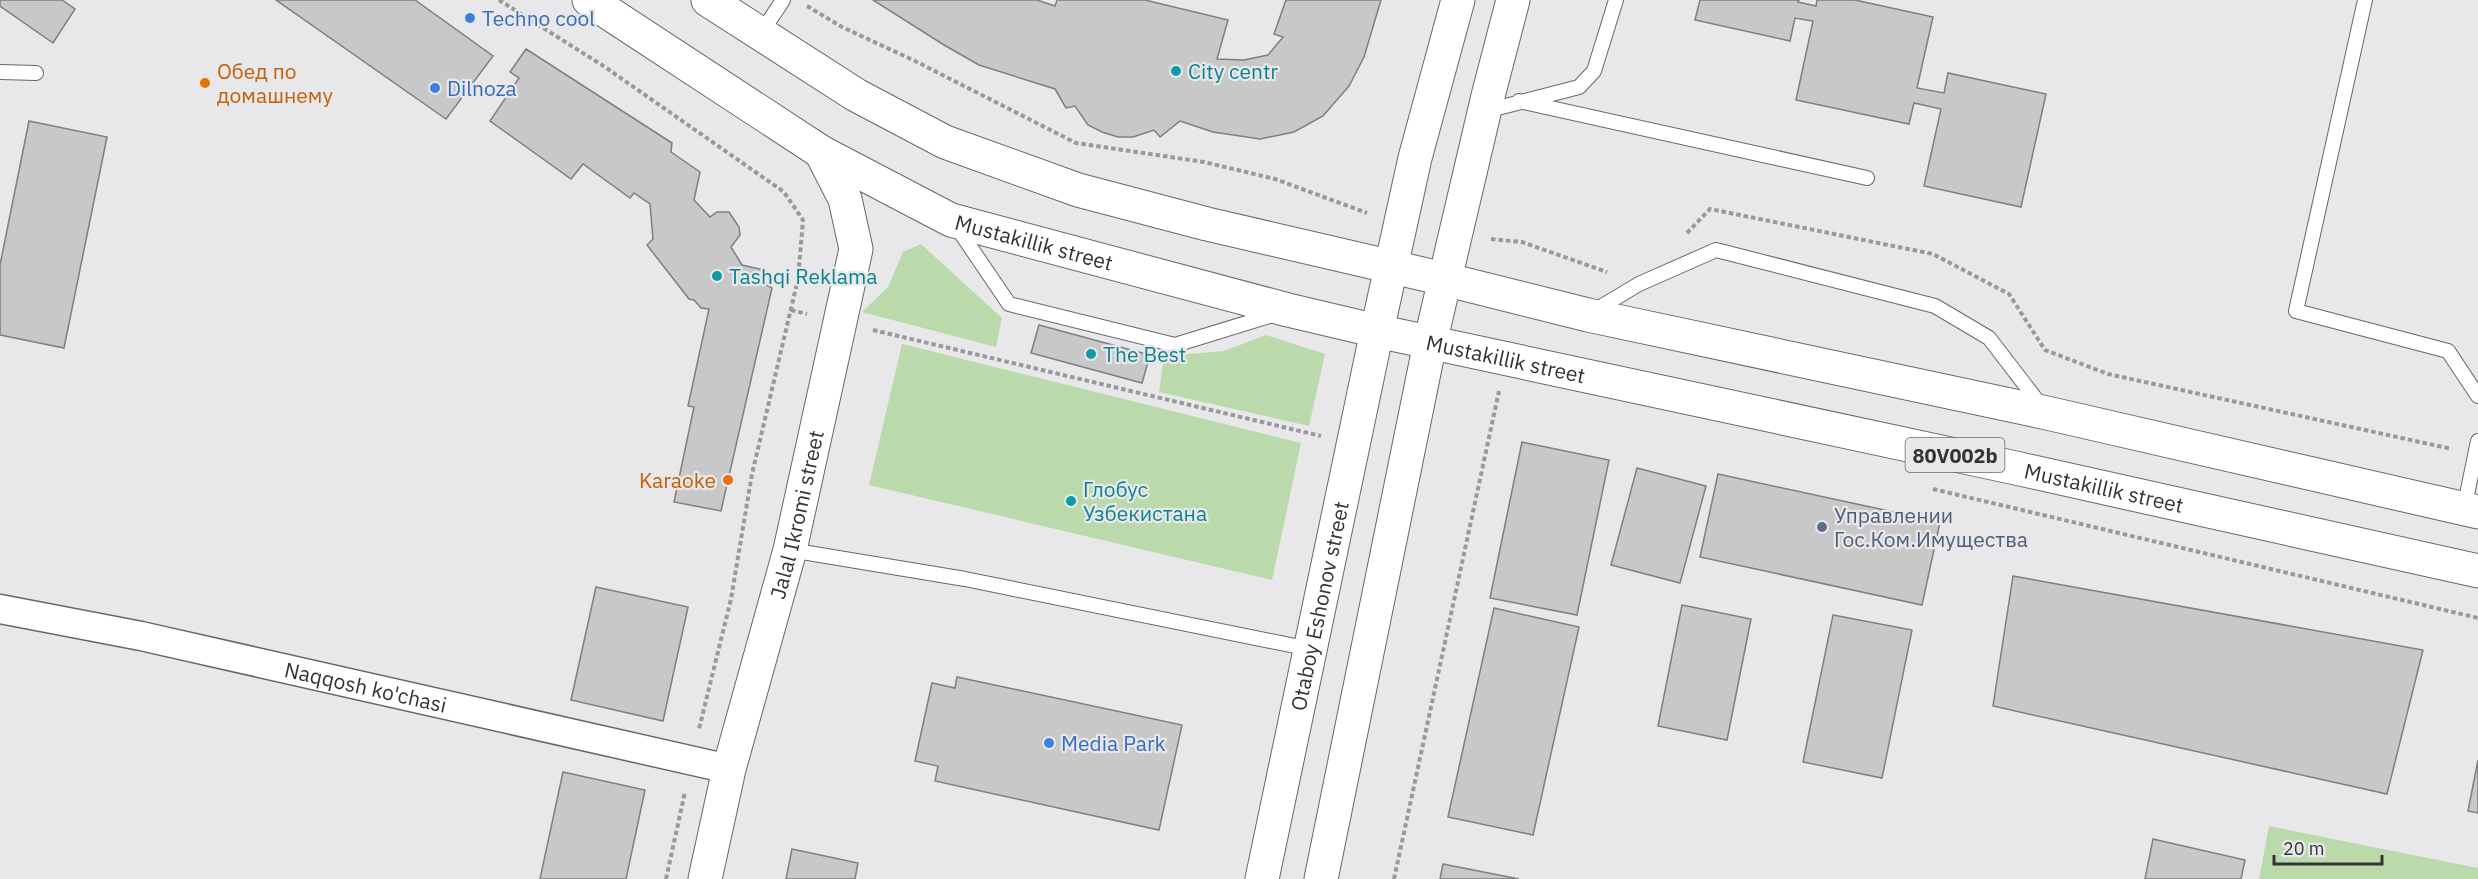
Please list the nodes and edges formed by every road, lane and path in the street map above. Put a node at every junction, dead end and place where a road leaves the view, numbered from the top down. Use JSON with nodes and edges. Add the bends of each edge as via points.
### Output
{"nodes":[{"id":1,"x":499,"y":0,"type":"edge"},
{"id":2,"x":589,"y":0,"type":"edge"},
{"id":3,"x":708,"y":0,"type":"edge"},
{"id":4,"x":783,"y":0,"type":"edge"},
{"id":5,"x":1458,"y":0,"type":"edge"},
{"id":6,"x":1513,"y":0,"type":"edge"},
{"id":7,"x":1616,"y":0,"type":"edge"},
{"id":8,"x":2365,"y":0,"type":"edge"},
{"id":9,"x":806,"y":5,"type":"dead end"},
{"id":10,"x":760,"y":33,"type":"junction"},
{"id":11,"x":0,"y":72,"type":"edge"},
{"id":12,"x":36,"y":73,"type":"dead end"},
{"id":13,"x":1519,"y":101,"type":"junction"},
{"id":14,"x":1484,"y":111,"type":"junction"},
{"id":15,"x":821,"y":152,"type":"junction"},
{"id":16,"x":1867,"y":178,"type":"dead end"},
{"id":17,"x":951,"y":220,"type":"junction"},
{"id":18,"x":1400,"y":222,"type":"junction"},
{"id":19,"x":1686,"y":234,"type":"dead end"},
{"id":20,"x":1454,"y":235,"type":"junction"},
{"id":21,"x":1390,"y":266,"type":"junction"},
{"id":22,"x":1444,"y":279,"type":"junction"},
{"id":23,"x":1639,"y":284,"type":"junction"},
{"id":24,"x":791,"y":310,"type":"junction"},
{"id":25,"x":1288,"y":310,"type":"junction"},
{"id":26,"x":1588,"y":315,"type":"junction"},
{"id":27,"x":840,"y":323,"type":"junction"},
{"id":28,"x":1377,"y":332,"type":"junction"},
{"id":29,"x":1430,"y":343,"type":"junction"},
{"id":30,"x":1500,"y":386,"type":"dead end"},
{"id":31,"x":2478,"y":396,"type":"edge"},
{"id":32,"x":2047,"y":413,"type":"junction"},
{"id":33,"x":1354,"y":444,"type":"junction"},
{"id":34,"x":2477,"y":447,"type":"edge"},
{"id":35,"x":1927,"y":488,"type":"dead end"},
{"id":36,"x":2471,"y":510,"type":"edge"},
{"id":37,"x":790,"y":550,"type":"junction"},
{"id":38,"x":2478,"y":571,"type":"edge"},
{"id":39,"x":0,"y":609,"type":"edge"},
{"id":40,"x":2478,"y":618,"type":"edge"},
{"id":41,"x":1310,"y":649,"type":"junction"},
{"id":42,"x":691,"y":760,"type":"junction"},
{"id":43,"x":729,"y":769,"type":"junction"},
{"id":44,"x":666,"y":879,"type":"edge"},
{"id":45,"x":705,"y":879,"type":"edge"},
{"id":46,"x":1262,"y":879,"type":"edge"},
{"id":47,"x":1321,"y":879,"type":"edge"},
{"id":48,"x":1394,"y":879,"type":"edge"}],
"edges":[{"from":1,"to":24,"type":"path","via":[[605,67],[784,192],[803,220]]},
{"from":2,"to":15,"type":"main road","name":"Mustakillik street"},
{"from":3,"to":10,"type":"main road"},
{"from":4,"to":10,"type":"lane"},
{"from":5,"to":18,"type":"main road","name":"Otaboy Eshonov street"},
{"from":6,"to":14,"type":"main road"},
{"from":7,"to":13,"type":"lane","via":[[1594,71],[1579,87]]},
{"from":8,"to":31,"type":"lane","via":[[2296,311],[2448,351]]},
{"from":9,"to":18,"type":"path","via":[[842,27],[1076,143],[1204,162],[1275,179]]},
{"from":10,"to":21,"type":"main road","via":[[856,95],[945,142],[1034,176],[1207,225]]},
{"from":11,"to":12,"type":"lane"},
{"from":13,"to":14,"type":"lane"},
{"from":13,"to":16,"type":"lane"},
{"from":14,"to":20,"type":"main road"},
{"from":15,"to":17,"type":"main road","name":"Mustakillik street"},
{"from":15,"to":27,"type":"main road","name":"Jalal Ikromi street","via":[[845,200],[856,249]]},
{"from":17,"to":25,"type":"main road","name":"Mustakillik street"},
{"from":17,"to":25,"type":"lane","via":[[1009,304],[1175,345]]},
{"from":18,"to":21,"type":"main road","name":"Otaboy Eshonov street"},
{"from":19,"to":34,"type":"path","via":[[1710,209],[1933,254],[2009,294],[2045,350],[2108,374]]},
{"from":20,"to":22,"type":"main road"},
{"from":20,"to":23,"type":"path","via":[[1522,242]]},
{"from":21,"to":22,"type":"main road"},
{"from":21,"to":28,"type":"main road","name":"Otaboy Eshonov street"},
{"from":22,"to":26,"type":"main road"},
{"from":22,"to":29,"type":"main road"},
{"from":23,"to":26,"type":"lane"},
{"from":23,"to":32,"type":"lane","via":[[1716,250],[1935,306],[1989,338]]},
{"from":24,"to":27,"type":"path"},
{"from":24,"to":42,"type":"path","via":[[752,474],[731,599]]},
{"from":25,"to":28,"type":"main road","name":"Mustakillik street"},
{"from":26,"to":32,"type":"main road"},
{"from":27,"to":33,"type":"path"},
{"from":27,"to":37,"type":"main road","name":"Jalal Ikromi street"},
{"from":28,"to":29,"type":"main road","name":"Mustakillik street"},
{"from":28,"to":33,"type":"main road","name":"Otaboy Eshonov street"},
{"from":29,"to":38,"type":"main road","name":"Mustakillik street","number":"80V002b"},
{"from":29,"to":47,"type":"main road"},
{"from":30,"to":48,"type":"path"},
{"from":32,"to":36,"type":"main road"},
{"from":33,"to":41,"type":"main road","name":"Otaboy Eshonov street"},
{"from":34,"to":36,"type":"lane"},
{"from":35,"to":40,"type":"path"},
{"from":37,"to":41,"type":"lane","via":[[965,579]]},
{"from":37,"to":43,"type":"main road","name":"Jalal Ikromi street"},
{"from":39,"to":42,"type":"street","name":"Naqqosh ko'chasi","via":[[141,636]]},
{"from":41,"to":46,"type":"main road","name":"Otaboy Eshonov street"},
{"from":42,"to":43,"type":"street","name":"Naqqosh ko'chasi"},
{"from":42,"to":44,"type":"path"},
{"from":43,"to":45,"type":"main road","name":"Jalal Ikromi street"}]}
